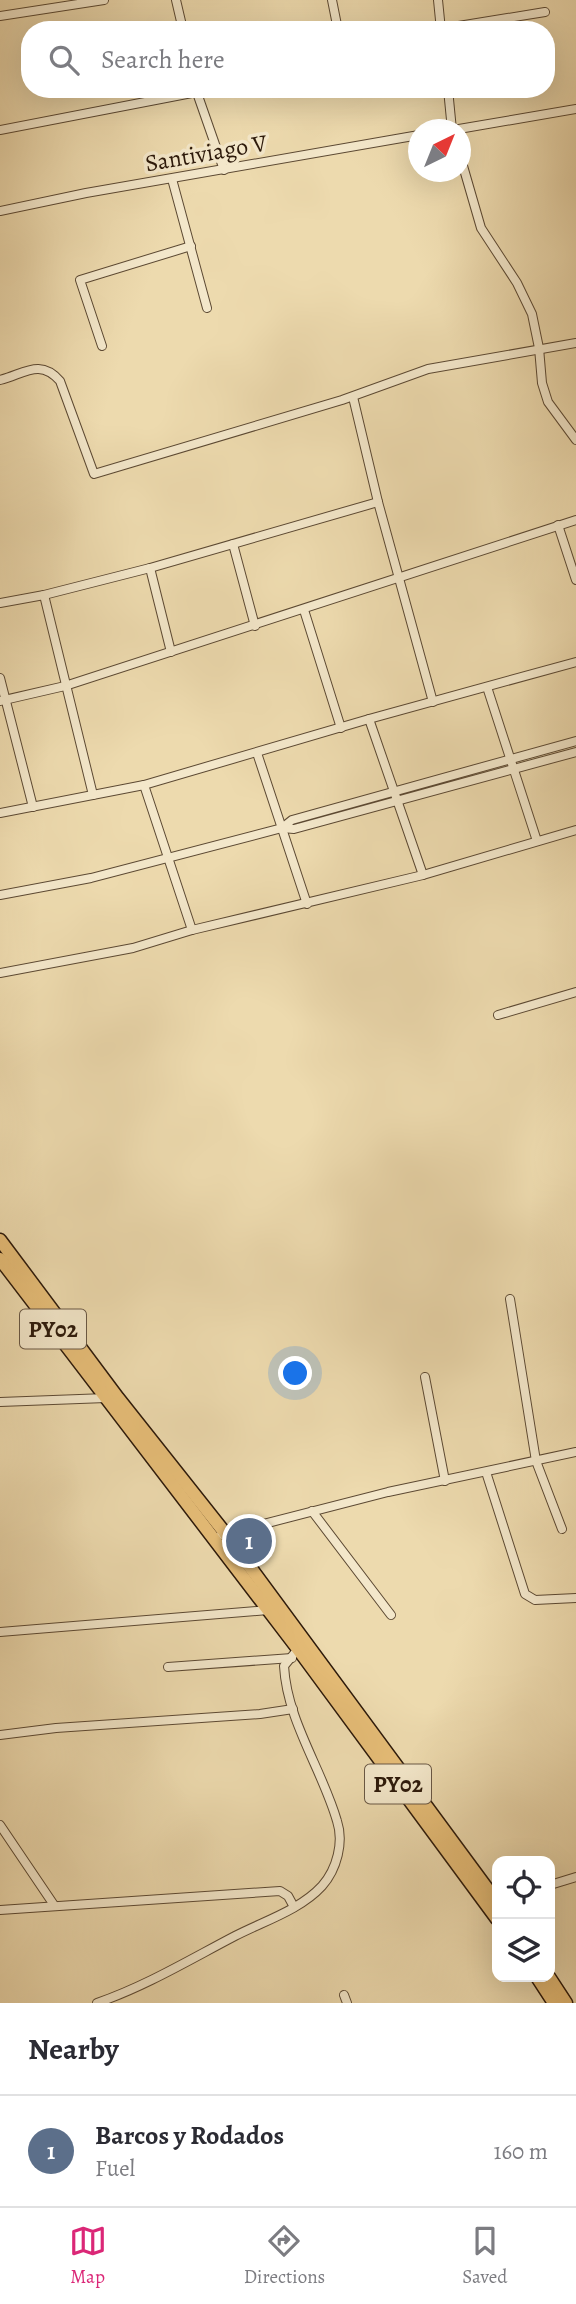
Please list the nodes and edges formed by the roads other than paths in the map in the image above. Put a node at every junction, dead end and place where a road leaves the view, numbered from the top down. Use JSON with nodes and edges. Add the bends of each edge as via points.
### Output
{"nodes":[{"id":1,"x":104,"y":0,"type":"edge"},
{"id":2,"x":176,"y":0,"type":"edge"},
{"id":3,"x":332,"y":0,"type":"edge"},
{"id":4,"x":438,"y":0,"type":"edge"},
{"id":5,"x":545,"y":12,"type":"dead end"},
{"id":6,"x":0,"y":16,"type":"edge"},
{"id":7,"x":181,"y":21,"type":"edge"},
{"id":8,"x":336,"y":21,"type":"edge"},
{"id":9,"x":439,"y":21,"type":"edge"},
{"id":10,"x":489,"y":21,"type":"edge"},
{"id":11,"x":162,"y":98,"type":"edge"},
{"id":12,"x":199,"y":98,"type":"edge"},
{"id":13,"x":449,"y":98,"type":"edge"},
{"id":14,"x":576,"y":109,"type":"edge"},
{"id":15,"x":452,"y":119,"type":"edge"},
{"id":16,"x":471,"y":127,"type":"edge"},
{"id":17,"x":0,"y":130,"type":"edge"},
{"id":18,"x":408,"y":137,"type":"edge"},
{"id":19,"x":223,"y":170,"type":"junction"},
{"id":20,"x":172,"y":179,"type":"junction"},
{"id":21,"x":467,"y":182,"type":"edge"},
{"id":22,"x":0,"y":211,"type":"edge"},
{"id":23,"x":191,"y":246,"type":"junction"},
{"id":24,"x":207,"y":308,"type":"dead end"},
{"id":25,"x":576,"y":343,"type":"edge"},
{"id":26,"x":102,"y":346,"type":"dead end"},
{"id":27,"x":539,"y":348,"type":"junction"},
{"id":28,"x":0,"y":380,"type":"edge"},
{"id":29,"x":353,"y":397,"type":"junction"},
{"id":30,"x":575,"y":438,"type":"edge"},
{"id":31,"x":378,"y":502,"type":"junction"},
{"id":32,"x":576,"y":520,"type":"edge"},
{"id":33,"x":558,"y":525,"type":"junction"},
{"id":34,"x":233,"y":544,"type":"junction"},
{"id":35,"x":150,"y":568,"type":"junction"},
{"id":36,"x":400,"y":579,"type":"junction"},
{"id":37,"x":576,"y":580,"type":"edge"},
{"id":38,"x":44,"y":595,"type":"junction"},
{"id":39,"x":0,"y":603,"type":"edge"},
{"id":40,"x":304,"y":610,"type":"junction"},
{"id":41,"x":255,"y":626,"type":"junction"},
{"id":42,"x":171,"y":652,"type":"junction"},
{"id":43,"x":576,"y":662,"type":"edge"},
{"id":44,"x":0,"y":678,"type":"edge"},
{"id":45,"x":65,"y":686,"type":"junction"},
{"id":46,"x":487,"y":687,"type":"junction"},
{"id":47,"x":3,"y":700,"type":"edge"},
{"id":48,"x":433,"y":702,"type":"junction"},
{"id":49,"x":369,"y":719,"type":"junction"},
{"id":50,"x":341,"y":728,"type":"junction"},
{"id":51,"x":576,"y":741,"type":"edge"},
{"id":52,"x":576,"y":752,"type":"edge"},
{"id":53,"x":257,"y":753,"type":"junction"},
{"id":54,"x":511,"y":759,"type":"junction"},
{"id":55,"x":513,"y":769,"type":"junction"},
{"id":56,"x":144,"y":785,"type":"junction"},
{"id":57,"x":394,"y":792,"type":"junction"},
{"id":58,"x":93,"y":795,"type":"junction"},
{"id":59,"x":397,"y":802,"type":"junction"},
{"id":60,"x":33,"y":807,"type":"junction"},
{"id":61,"x":0,"y":813,"type":"edge"},
{"id":62,"x":282,"y":828,"type":"junction"},
{"id":63,"x":576,"y":830,"type":"edge"},
{"id":64,"x":537,"y":841,"type":"junction"},
{"id":65,"x":167,"y":858,"type":"junction"},
{"id":66,"x":423,"y":875,"type":"junction"},
{"id":67,"x":0,"y":895,"type":"edge"},
{"id":68,"x":307,"y":904,"type":"junction"},
{"id":69,"x":192,"y":930,"type":"junction"},
{"id":70,"x":0,"y":973,"type":"edge"},
{"id":71,"x":576,"y":992,"type":"edge"},
{"id":72,"x":498,"y":1015,"type":"dead end"},
{"id":73,"x":0,"y":1240,"type":"edge"},
{"id":74,"x":0,"y":1259,"type":"edge"},
{"id":75,"x":510,"y":1299,"type":"dead end"},
{"id":76,"x":425,"y":1377,"type":"dead end"},
{"id":77,"x":106,"y":1398,"type":"junction"},
{"id":78,"x":0,"y":1402,"type":"edge"},
{"id":79,"x":576,"y":1452,"type":"edge"},
{"id":80,"x":536,"y":1461,"type":"junction"},
{"id":81,"x":486,"y":1472,"type":"junction"},
{"id":82,"x":445,"y":1481,"type":"junction"},
{"id":83,"x":312,"y":1511,"type":"junction"},
{"id":84,"x":562,"y":1529,"type":"dead end"},
{"id":85,"x":219,"y":1536,"type":"junction"},
{"id":86,"x":576,"y":1598,"type":"edge"},
{"id":87,"x":268,"y":1610,"type":"junction"},
{"id":88,"x":391,"y":1615,"type":"dead end"},
{"id":89,"x":0,"y":1632,"type":"edge"},
{"id":90,"x":295,"y":1654,"type":"junction"},
{"id":91,"x":168,"y":1667,"type":"dead end"},
{"id":92,"x":293,"y":1709,"type":"junction"},
{"id":93,"x":0,"y":1735,"type":"edge"},
{"id":94,"x":0,"y":1825,"type":"edge"},
{"id":95,"x":576,"y":1877,"type":"edge"},
{"id":96,"x":555,"y":1883,"type":"edge"},
{"id":97,"x":492,"y":1894,"type":"edge"},
{"id":98,"x":54,"y":1905,"type":"junction"},
{"id":99,"x":295,"y":1907,"type":"junction"},
{"id":100,"x":0,"y":1910,"type":"edge"},
{"id":101,"x":492,"y":1912,"type":"edge"},
{"id":102,"x":540,"y":1982,"type":"edge"},
{"id":103,"x":552,"y":1982,"type":"edge"},
{"id":104,"x":119,"y":1999,"type":"edge"},
{"id":105,"x":97,"y":2003,"type":"edge"},
{"id":106,"x":554,"y":2003,"type":"edge"},
{"id":107,"x":566,"y":2003,"type":"edge"}],
"edges":[{"from":1,"to":6,"type":"street"},
{"from":2,"to":7,"type":"street"},
{"from":3,"to":8,"type":"street"},
{"from":4,"to":9,"type":"street"},
{"from":5,"to":10,"type":"street"},
{"from":11,"to":17,"type":"street"},
{"from":12,"to":19,"type":"street"},
{"from":13,"to":15,"type":"street"},
{"from":14,"to":16,"type":"street"},
{"from":18,"to":19,"type":"street","name":"Santiviago V"},
{"from":19,"to":20,"type":"street","name":"Santiviago V"},
{"from":20,"to":22,"type":"street","name":"Santiviago V"},
{"from":20,"to":23,"type":"street"},
{"from":21,"to":27,"type":"street","via":[[481,228],[526,300]]},
{"from":23,"to":24,"type":"street"},
{"from":23,"to":26,"type":"street","via":[[80,280]]},
{"from":25,"to":27,"type":"street"},
{"from":27,"to":29,"type":"street","via":[[428,369]]},
{"from":27,"to":30,"type":"street","via":[[548,402]]},
{"from":28,"to":29,"type":"street","via":[[39,368],[52,371],[60,381],[94,474]]},
{"from":29,"to":31,"type":"street"},
{"from":31,"to":34,"type":"street"},
{"from":31,"to":36,"type":"street"},
{"from":32,"to":33,"type":"street"},
{"from":33,"to":36,"type":"street"},
{"from":33,"to":37,"type":"street"},
{"from":34,"to":35,"type":"street"},
{"from":34,"to":41,"type":"street"},
{"from":35,"to":38,"type":"street"},
{"from":35,"to":42,"type":"street"},
{"from":36,"to":40,"type":"street"},
{"from":36,"to":48,"type":"street"},
{"from":38,"to":39,"type":"street"},
{"from":38,"to":45,"type":"street"},
{"from":40,"to":41,"type":"street"},
{"from":40,"to":50,"type":"street"},
{"from":41,"to":42,"type":"street"},
{"from":42,"to":45,"type":"street"},
{"from":43,"to":46,"type":"street"},
{"from":44,"to":47,"type":"street"},
{"from":45,"to":47,"type":"street"},
{"from":45,"to":58,"type":"street"},
{"from":46,"to":48,"type":"street"},
{"from":46,"to":54,"type":"street"},
{"from":47,"to":60,"type":"street"},
{"from":48,"to":49,"type":"street"},
{"from":49,"to":50,"type":"street"},
{"from":49,"to":57,"type":"street"},
{"from":50,"to":53,"type":"street"},
{"from":51,"to":54,"type":"street"},
{"from":52,"to":55,"type":"street"},
{"from":53,"to":56,"type":"street"},
{"from":53,"to":62,"type":"street"},
{"from":54,"to":55,"type":"street"},
{"from":54,"to":57,"type":"street"},
{"from":55,"to":59,"type":"street"},
{"from":55,"to":64,"type":"street"},
{"from":56,"to":58,"type":"street"},
{"from":56,"to":65,"type":"street"},
{"from":57,"to":59,"type":"street"},
{"from":57,"to":62,"type":"street","via":[[292,820]]},
{"from":58,"to":60,"type":"street"},
{"from":59,"to":62,"type":"street"},
{"from":59,"to":66,"type":"street"},
{"from":60,"to":61,"type":"street"},
{"from":62,"to":65,"type":"street"},
{"from":62,"to":68,"type":"street"},
{"from":63,"to":64,"type":"street"},
{"from":64,"to":66,"type":"street"},
{"from":65,"to":67,"type":"street"},
{"from":65,"to":69,"type":"street"},
{"from":66,"to":68,"type":"street"},
{"from":68,"to":69,"type":"street"},
{"from":69,"to":70,"type":"street","via":[[133,947]]},
{"from":71,"to":72,"type":"street"},
{"from":73,"to":85,"type":"highway","number":"PY02"},
{"from":74,"to":77,"type":"highway","number":"PY02"},
{"from":75,"to":80,"type":"street"},
{"from":76,"to":82,"type":"street"},
{"from":77,"to":78,"type":"street"},
{"from":77,"to":85,"type":"highway","number":"PY02"},
{"from":79,"to":80,"type":"street"},
{"from":80,"to":81,"type":"street"},
{"from":80,"to":84,"type":"street"},
{"from":81,"to":82,"type":"street"},
{"from":81,"to":86,"type":"street","via":[[526,1594],[535,1600]]},
{"from":82,"to":83,"type":"street"},
{"from":83,"to":85,"type":"street"},
{"from":83,"to":88,"type":"street"},
{"from":85,"to":87,"type":"highway","number":"PY02"},
{"from":85,"to":97,"type":"highway","number":"PY02"},
{"from":87,"to":89,"type":"street"},
{"from":87,"to":90,"type":"highway","number":"PY02"},
{"from":90,"to":91,"type":"street"},
{"from":90,"to":92,"type":"street","via":[[284,1666]]},
{"from":90,"to":101,"type":"highway","number":"PY02"},
{"from":92,"to":93,"type":"street"},
{"from":92,"to":99,"type":"street","via":[[338,1822],[340,1838],[329,1876]]},
{"from":94,"to":98,"type":"street"},
{"from":95,"to":96,"type":"street"},
{"from":98,"to":99,"type":"street","via":[[280,1891]]},
{"from":98,"to":100,"type":"street"},
{"from":99,"to":104,"type":"street"},
{"from":102,"to":106,"type":"highway"},
{"from":103,"to":107,"type":"highway"},
{"from":104,"to":105,"type":"street"}]}
